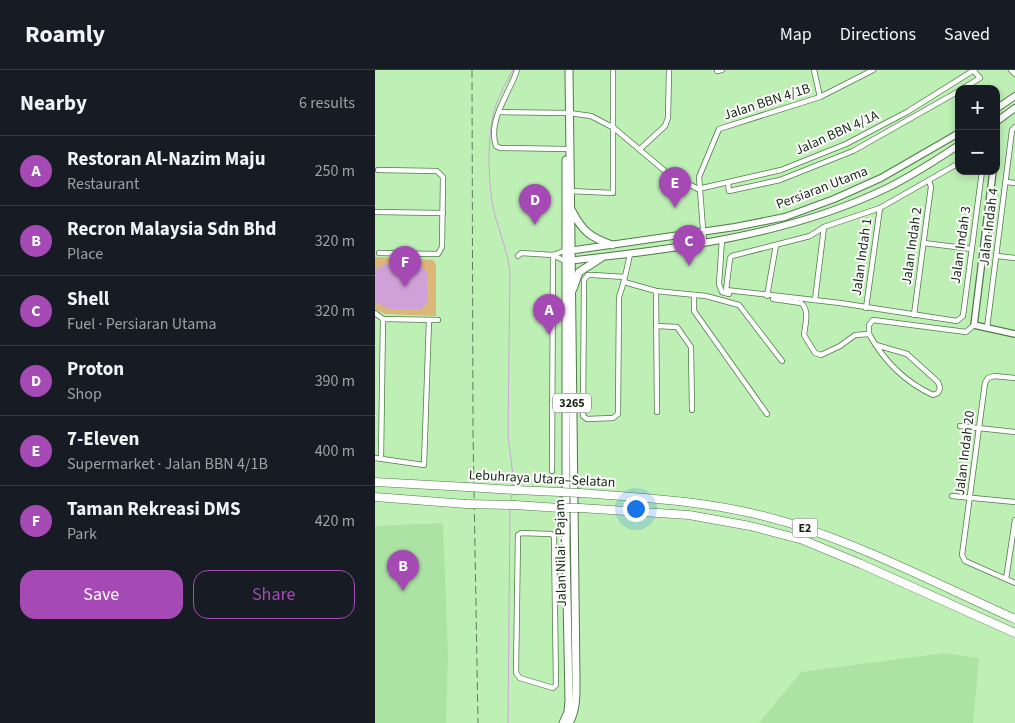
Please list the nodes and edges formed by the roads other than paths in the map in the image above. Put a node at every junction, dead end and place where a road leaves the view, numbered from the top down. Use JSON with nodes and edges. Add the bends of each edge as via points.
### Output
{"nodes":[{"id":1,"x":517,"y":70,"type":"edge"},
{"id":2,"x":569,"y":70,"type":"edge"},
{"id":3,"x":613,"y":70,"type":"edge"},
{"id":4,"x":669,"y":70,"type":"edge"},
{"id":5,"x":814,"y":70,"type":"edge"},
{"id":6,"x":873,"y":70,"type":"edge"},
{"id":7,"x":974,"y":70,"type":"edge"},
{"id":8,"x":1011,"y":70,"type":"edge"},
{"id":9,"x":1015,"y":74,"type":"edge"},
{"id":10,"x":969,"y":85,"type":"edge"},
{"id":11,"x":955,"y":93,"type":"edge"},
{"id":12,"x":1015,"y":96,"type":"edge"},
{"id":13,"x":820,"y":97,"type":"junction"},
{"id":14,"x":1000,"y":106,"type":"edge"},
{"id":15,"x":1015,"y":108,"type":"edge"},
{"id":16,"x":499,"y":112,"type":"junction"},
{"id":17,"x":569,"y":113,"type":"junction"},
{"id":18,"x":1000,"y":119,"type":"edge"},
{"id":19,"x":614,"y":128,"type":"junction"},
{"id":20,"x":1014,"y":128,"type":"edge"},
{"id":21,"x":955,"y":135,"type":"edge"},
{"id":22,"x":566,"y":148,"type":"junction"},
{"id":23,"x":955,"y":148,"type":"edge"},
{"id":24,"x":640,"y":149,"type":"junction"},
{"id":25,"x":800,"y":163,"type":"junction"},
{"id":26,"x":955,"y":165,"type":"edge"},
{"id":27,"x":378,"y":170,"type":"dead end"},
{"id":28,"x":803,"y":171,"type":"junction"},
{"id":29,"x":983,"y":175,"type":"edge"},
{"id":30,"x":993,"y":175,"type":"edge"},
{"id":31,"x":929,"y":180,"type":"junction"},
{"id":32,"x":1005,"y":182,"type":"junction"},
{"id":33,"x":728,"y":183,"type":"junction"},
{"id":34,"x":1015,"y":183,"type":"edge"},
{"id":35,"x":698,"y":189,"type":"junction"},
{"id":36,"x":570,"y":191,"type":"junction"},
{"id":37,"x":880,"y":208,"type":"junction"},
{"id":38,"x":570,"y":209,"type":"junction"},
{"id":39,"x":375,"y":212,"type":"edge"},
{"id":40,"x":443,"y":213,"type":"junction"},
{"id":41,"x":976,"y":222,"type":"junction"},
{"id":42,"x":988,"y":224,"type":"junction"},
{"id":43,"x":824,"y":227,"type":"junction"},
{"id":44,"x":703,"y":232,"type":"junction"},
{"id":45,"x":723,"y":239,"type":"junction"},
{"id":46,"x":704,"y":242,"type":"junction"},
{"id":47,"x":924,"y":243,"type":"junction"},
{"id":48,"x":612,"y":245,"type":"junction"},
{"id":49,"x":776,"y":245,"type":"junction"},
{"id":50,"x":972,"y":249,"type":"junction"},
{"id":51,"x":567,"y":251,"type":"junction"},
{"id":52,"x":379,"y":253,"type":"dead end"},
{"id":53,"x":630,"y":254,"type":"junction"},
{"id":54,"x":518,"y":256,"type":"dead end"},
{"id":55,"x":553,"y":256,"type":"junction"},
{"id":56,"x":997,"y":256,"type":"junction"},
{"id":57,"x":601,"y":258,"type":"junction"},
{"id":58,"x":1015,"y":258,"type":"edge"},
{"id":59,"x":567,"y":261,"type":"junction"},
{"id":60,"x":625,"y":279,"type":"junction"},
{"id":61,"x":656,"y":291,"type":"junction"},
{"id":62,"x":694,"y":294,"type":"junction"},
{"id":63,"x":767,"y":296,"type":"junction"},
{"id":64,"x":571,"y":298,"type":"junction"},
{"id":65,"x":815,"y":300,"type":"junction"},
{"id":66,"x":866,"y":308,"type":"junction"},
{"id":67,"x":375,"y":313,"type":"edge"},
{"id":68,"x":914,"y":315,"type":"junction"},
{"id":69,"x":383,"y":319,"type":"junction"},
{"id":70,"x":429,"y":320,"type":"junction"},
{"id":71,"x":438,"y":320,"type":"dead end"},
{"id":72,"x":974,"y":325,"type":"junction"},
{"id":73,"x":656,"y":326,"type":"junction"},
{"id":74,"x":987,"y":328,"type":"junction"},
{"id":75,"x":869,"y":334,"type":"junction"},
{"id":76,"x":1015,"y":334,"type":"edge"},
{"id":77,"x":876,"y":345,"type":"junction"},
{"id":78,"x":782,"y":362,"type":"dead end"},
{"id":79,"x":1015,"y":378,"type":"edge"},
{"id":80,"x":552,"y":400,"type":"junction"},
{"id":81,"x":565,"y":400,"type":"junction"},
{"id":82,"x":692,"y":410,"type":"dead end"},
{"id":83,"x":657,"y":412,"type":"dead end"},
{"id":84,"x":767,"y":414,"type":"dead end"},
{"id":85,"x":960,"y":426,"type":"dead end"},
{"id":86,"x":980,"y":428,"type":"junction"},
{"id":87,"x":1015,"y":432,"type":"edge"},
{"id":88,"x":378,"y":458,"type":"edge"},
{"id":89,"x":552,"y":471,"type":"dead end"},
{"id":90,"x":375,"y":482,"type":"edge"},
{"id":91,"x":952,"y":496,"type":"dead end"},
{"id":92,"x":375,"y":497,"type":"edge"},
{"id":93,"x":971,"y":499,"type":"junction"},
{"id":94,"x":1015,"y":502,"type":"edge"},
{"id":95,"x":1015,"y":520,"type":"edge"},
{"id":96,"x":554,"y":546,"type":"junction"},
{"id":97,"x":566,"y":546,"type":"junction"},
{"id":98,"x":1006,"y":579,"type":"junction"},
{"id":99,"x":1015,"y":583,"type":"edge"},
{"id":100,"x":555,"y":602,"type":"junction"},
{"id":101,"x":571,"y":602,"type":"junction"},
{"id":102,"x":1015,"y":620,"type":"edge"},
{"id":103,"x":1015,"y":633,"type":"edge"},
{"id":104,"x":563,"y":723,"type":"edge"},
{"id":105,"x":569,"y":723,"type":"edge"}],
"edges":[{"from":1,"to":16,"type":"street"},
{"from":2,"to":17,"type":"main road","number":"3265"},
{"from":3,"to":19,"type":"street"},
{"from":4,"to":24,"type":"street","via":[[668,118],[665,126]]},
{"from":5,"to":13,"type":"street"},
{"from":6,"to":13,"type":"street","name":"Jalan BBN 4/1B"},
{"from":7,"to":10,"type":"street","via":[[980,78]]},
{"from":7,"to":25,"type":"street","name":"Jalan BBN 4/1A","via":[[874,130]]},
{"from":8,"to":9,"type":"street"},
{"from":11,"to":28,"type":"street","via":[[853,151]]},
{"from":12,"to":14,"type":"main road"},
{"from":13,"to":35,"type":"street","name":"Jalan BBN 4/1B","via":[[719,129],[699,177]]},
{"from":15,"to":18,"type":"main road"},
{"from":16,"to":17,"type":"street"},
{"from":16,"to":22,"type":"street","via":[[496,146]]},
{"from":17,"to":19,"type":"street","via":[[591,116]]},
{"from":17,"to":22,"type":"main road","number":"3265"},
{"from":17,"to":36,"type":"main road","number":"3265"},
{"from":19,"to":24,"type":"street"},
{"from":19,"to":36,"type":"street","via":[[614,190],[610,195]]},
{"from":20,"to":32,"type":"street","name":"Jalan Indah 4"},
{"from":21,"to":44,"type":"main road","name":"Persiaran Utama","via":[[881,178],[835,199],[785,216]]},
{"from":22,"to":51,"type":"main road","number":"3265"},
{"from":23,"to":45,"type":"main road","name":"Persiaran Utama","via":[[887,188],[839,208],[786,226]]},
{"from":24,"to":35,"type":"street","via":[[673,177]]},
{"from":25,"to":28,"type":"street"},
{"from":25,"to":33,"type":"street","name":"Jalan BBN 4/1A"},
{"from":26,"to":31,"type":"street"},
{"from":27,"to":40,"type":"street","via":[[437,171],[443,177]]},
{"from":28,"to":33,"type":"street","via":[[780,180],[729,191]]},
{"from":29,"to":41,"type":"street","name":"Jalan Indah 3"},
{"from":30,"to":42,"type":"street"},
{"from":31,"to":37,"type":"street"},
{"from":31,"to":47,"type":"street","name":"Jalan Indah 2","via":[[931,187]]},
{"from":32,"to":34,"type":"street"},
{"from":32,"to":56,"type":"street","name":"Jalan Indah 4"},
{"from":33,"to":35,"type":"street","name":"Jalan BBN 4/1A"},
{"from":35,"to":44,"type":"street","name":"Jalan BBN 4/1B"},
{"from":36,"to":38,"type":"main road","number":"3265"},
{"from":37,"to":43,"type":"street"},
{"from":37,"to":66,"type":"street","name":"Jalan Indah 1"},
{"from":38,"to":48,"type":"main road","via":[[587,234]]},
{"from":38,"to":51,"type":"main road","number":"3265"},
{"from":39,"to":40,"type":"street"},
{"from":40,"to":52,"type":"street","via":[[442,247],[438,254]]},
{"from":41,"to":42,"type":"street"},
{"from":41,"to":50,"type":"street","name":"Jalan Indah 3"},
{"from":42,"to":72,"type":"street"},
{"from":43,"to":49,"type":"street","via":[[810,236]]},
{"from":43,"to":65,"type":"street"},
{"from":44,"to":46,"type":"street","name":"Jalan BBN 4/1B"},
{"from":44,"to":48,"type":"main road","name":"Persiaran Utama"},
{"from":45,"to":46,"type":"main road","name":"Persiaran Utama"},
{"from":45,"to":75,"type":"street","via":[[719,284],[722,292],[801,303],[806,310],[804,335],[815,352],[821,355],[855,334]]},
{"from":46,"to":53,"type":"main road","name":"Persiaran Utama"},
{"from":47,"to":50,"type":"street"},
{"from":47,"to":68,"type":"street","name":"Jalan Indah 2"},
{"from":48,"to":51,"type":"main road","name":"Persiaran Utama"},
{"from":49,"to":63,"type":"street"},
{"from":49,"to":63,"type":"street","via":[[729,258],[726,290]]},
{"from":50,"to":68,"type":"street","name":"Jalan Indah 3","via":[[961,319]]},
{"from":51,"to":55,"type":"street"},
{"from":51,"to":59,"type":"main road","number":"3265"},
{"from":53,"to":57,"type":"main road","name":"Persiaran Utama"},
{"from":53,"to":60,"type":"street"},
{"from":54,"to":55,"type":"street","via":[[521,253]]},
{"from":55,"to":59,"type":"street"},
{"from":55,"to":80,"type":"street"},
{"from":56,"to":58,"type":"street"},
{"from":56,"to":74,"type":"street","name":"Jalan Indah 4"},
{"from":57,"to":59,"type":"main road","name":"Persiaran Utama"},
{"from":57,"to":64,"type":"main road","via":[[579,272]]},
{"from":59,"to":64,"type":"main road","name":"Jalan Nilai - Pajam","number":"3265"},
{"from":59,"to":81,"type":"main road","name":"Jalan Nilai - Pajam","number":"3265"},
{"from":60,"to":60,"type":"street","via":[[619,298],[618,414],[613,418],[587,419],[583,416],[584,280],[593,275]]},
{"from":60,"to":61,"type":"street"},
{"from":61,"to":62,"type":"street"},
{"from":61,"to":73,"type":"street"},
{"from":62,"to":78,"type":"street","via":[[739,305]]},
{"from":62,"to":84,"type":"street","via":[[694,311]]},
{"from":63,"to":65,"type":"street"},
{"from":64,"to":101,"type":"main road","name":"Jalan Nilai - Pajam","number":"3265"},
{"from":65,"to":66,"type":"street"},
{"from":66,"to":68,"type":"street"},
{"from":67,"to":69,"type":"street"},
{"from":69,"to":70,"type":"street"},
{"from":69,"to":88,"type":"street"},
{"from":70,"to":71,"type":"street"},
{"from":70,"to":88,"type":"street","via":[[424,465]]},
{"from":72,"to":74,"type":"street"},
{"from":72,"to":75,"type":"street","via":[[966,332],[873,320]]},
{"from":73,"to":82,"type":"street","via":[[677,327],[689,344]]},
{"from":73,"to":83,"type":"street"},
{"from":74,"to":76,"type":"street"},
{"from":75,"to":77,"type":"street"},
{"from":77,"to":77,"type":"street","via":[[907,354],[939,382],[938,392],[933,395],[918,388],[897,372]]},
{"from":79,"to":86,"type":"street","name":"Jalan Indah 20","via":[[988,378]]},
{"from":80,"to":81,"type":"street"},
{"from":80,"to":89,"type":"street"},
{"from":81,"to":97,"type":"main road","name":"Jalan Nilai - Pajam","number":"3265"},
{"from":85,"to":86,"type":"street"},
{"from":86,"to":87,"type":"street"},
{"from":86,"to":93,"type":"street","name":"Jalan Indah 20"},
{"from":90,"to":102,"type":"highway","name":"Lebuhraya Utara–Selatan","number":"E2","bridge":true,"via":[[694,502],[787,522],[836,539]]},
{"from":91,"to":93,"type":"street"},
{"from":92,"to":103,"type":"highway","name":"Lebuhraya Utara–Selatan","number":"E2","bridge":true,"via":[[689,515],[750,526],[803,540]]},
{"from":93,"to":94,"type":"street"},
{"from":93,"to":98,"type":"street","name":"Jalan Indah 20","via":[[963,558]]},
{"from":95,"to":98,"type":"street"},
{"from":96,"to":97,"type":"street"},
{"from":96,"to":100,"type":"street"},
{"from":96,"to":100,"type":"street","via":[[551,534],[519,535],[516,673],[520,678],[553,688],[556,686]]},
{"from":97,"to":101,"type":"main road","name":"Jalan Nilai - Pajam","number":"3265"},
{"from":98,"to":99,"type":"street"},
{"from":100,"to":101,"type":"street"},
{"from":101,"to":104,"type":"main road","name":"Jalan Nilai - Pajam","number":"3265","via":[[569,700]]},
{"from":101,"to":105,"type":"main road","name":"Jalan Nilai - Pajam","number":"3265","via":[[576,700]]}]}
